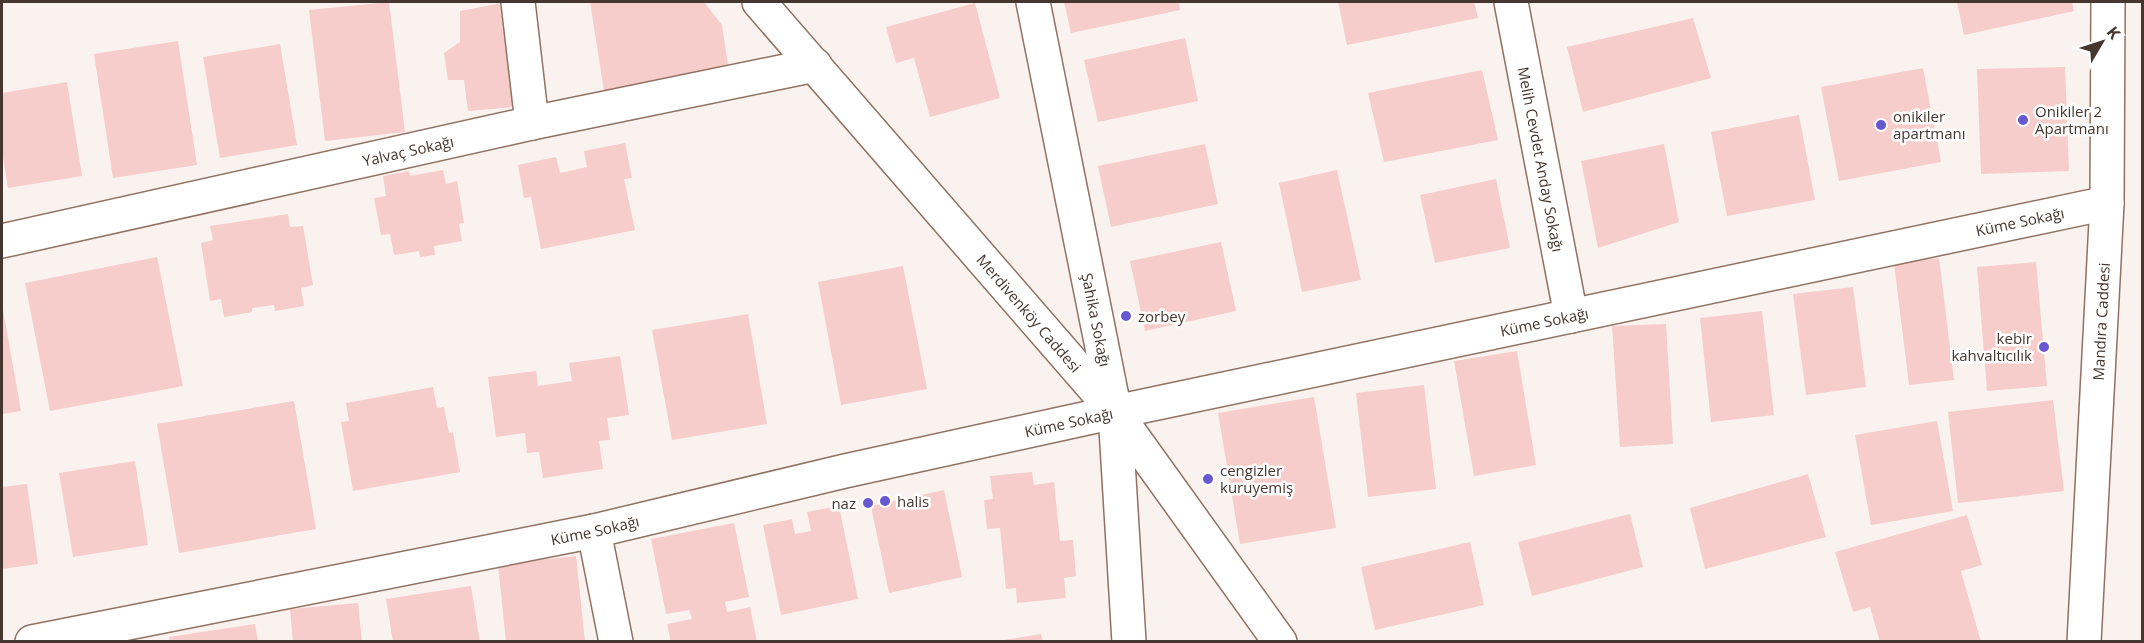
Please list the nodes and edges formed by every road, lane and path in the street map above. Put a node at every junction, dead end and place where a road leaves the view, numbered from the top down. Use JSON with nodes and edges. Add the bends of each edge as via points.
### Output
{"nodes":[{"id":1,"x":518,"y":2,"type":"edge"},
{"id":2,"x":759,"y":2,"type":"edge"},
{"id":3,"x":1033,"y":2,"type":"edge"},
{"id":4,"x":1511,"y":2,"type":"edge"},
{"id":5,"x":2108,"y":2,"type":"edge"},
{"id":6,"x":815,"y":65,"type":"junction"},
{"id":7,"x":532,"y":123,"type":"junction"},
{"id":8,"x":2107,"y":203,"type":"junction"},
{"id":9,"x":2,"y":241,"type":"edge"},
{"id":10,"x":1571,"y":316,"type":"junction"},
{"id":11,"x":1115,"y":412,"type":"junction"},
{"id":12,"x":594,"y":531,"type":"junction"},
{"id":13,"x":2086,"y":641,"type":"edge"},
{"id":14,"x":32,"y":642,"type":"edge"},
{"id":15,"x":616,"y":642,"type":"edge"},
{"id":16,"x":1130,"y":642,"type":"edge"},
{"id":17,"x":1280,"y":642,"type":"edge"}],
"edges":[{"from":1,"to":7,"type":"street"},
{"from":2,"to":6,"type":"street","name":"Merdivenköy Caddesi"},
{"from":3,"to":11,"type":"street","name":"Şahika Sokağı"},
{"from":4,"to":10,"type":"street","name":"Melih Cevdet Anday Sokağı"},
{"from":5,"to":8,"type":"street","name":"Mandıra Caddesi"},
{"from":6,"to":7,"type":"street","name":"Yalvaç Sokağı"},
{"from":6,"to":11,"type":"street","name":"Merdivenköy Caddesi"},
{"from":7,"to":9,"type":"street","name":"Yalvaç Sokağı"},
{"from":8,"to":10,"type":"street","name":"Küme Sokağı"},
{"from":8,"to":13,"type":"street","name":"Mandıra Caddesi"},
{"from":10,"to":11,"type":"street","name":"Küme Sokağı"},
{"from":11,"to":12,"type":"street","name":"Küme Sokağı"},
{"from":11,"to":16,"type":"street","name":"Şahika Sokağı"},
{"from":11,"to":17,"type":"street","name":"Merdivenköy Caddesi"},
{"from":12,"to":14,"type":"street","name":"Küme Sokağı"},
{"from":12,"to":15,"type":"street"}]}
